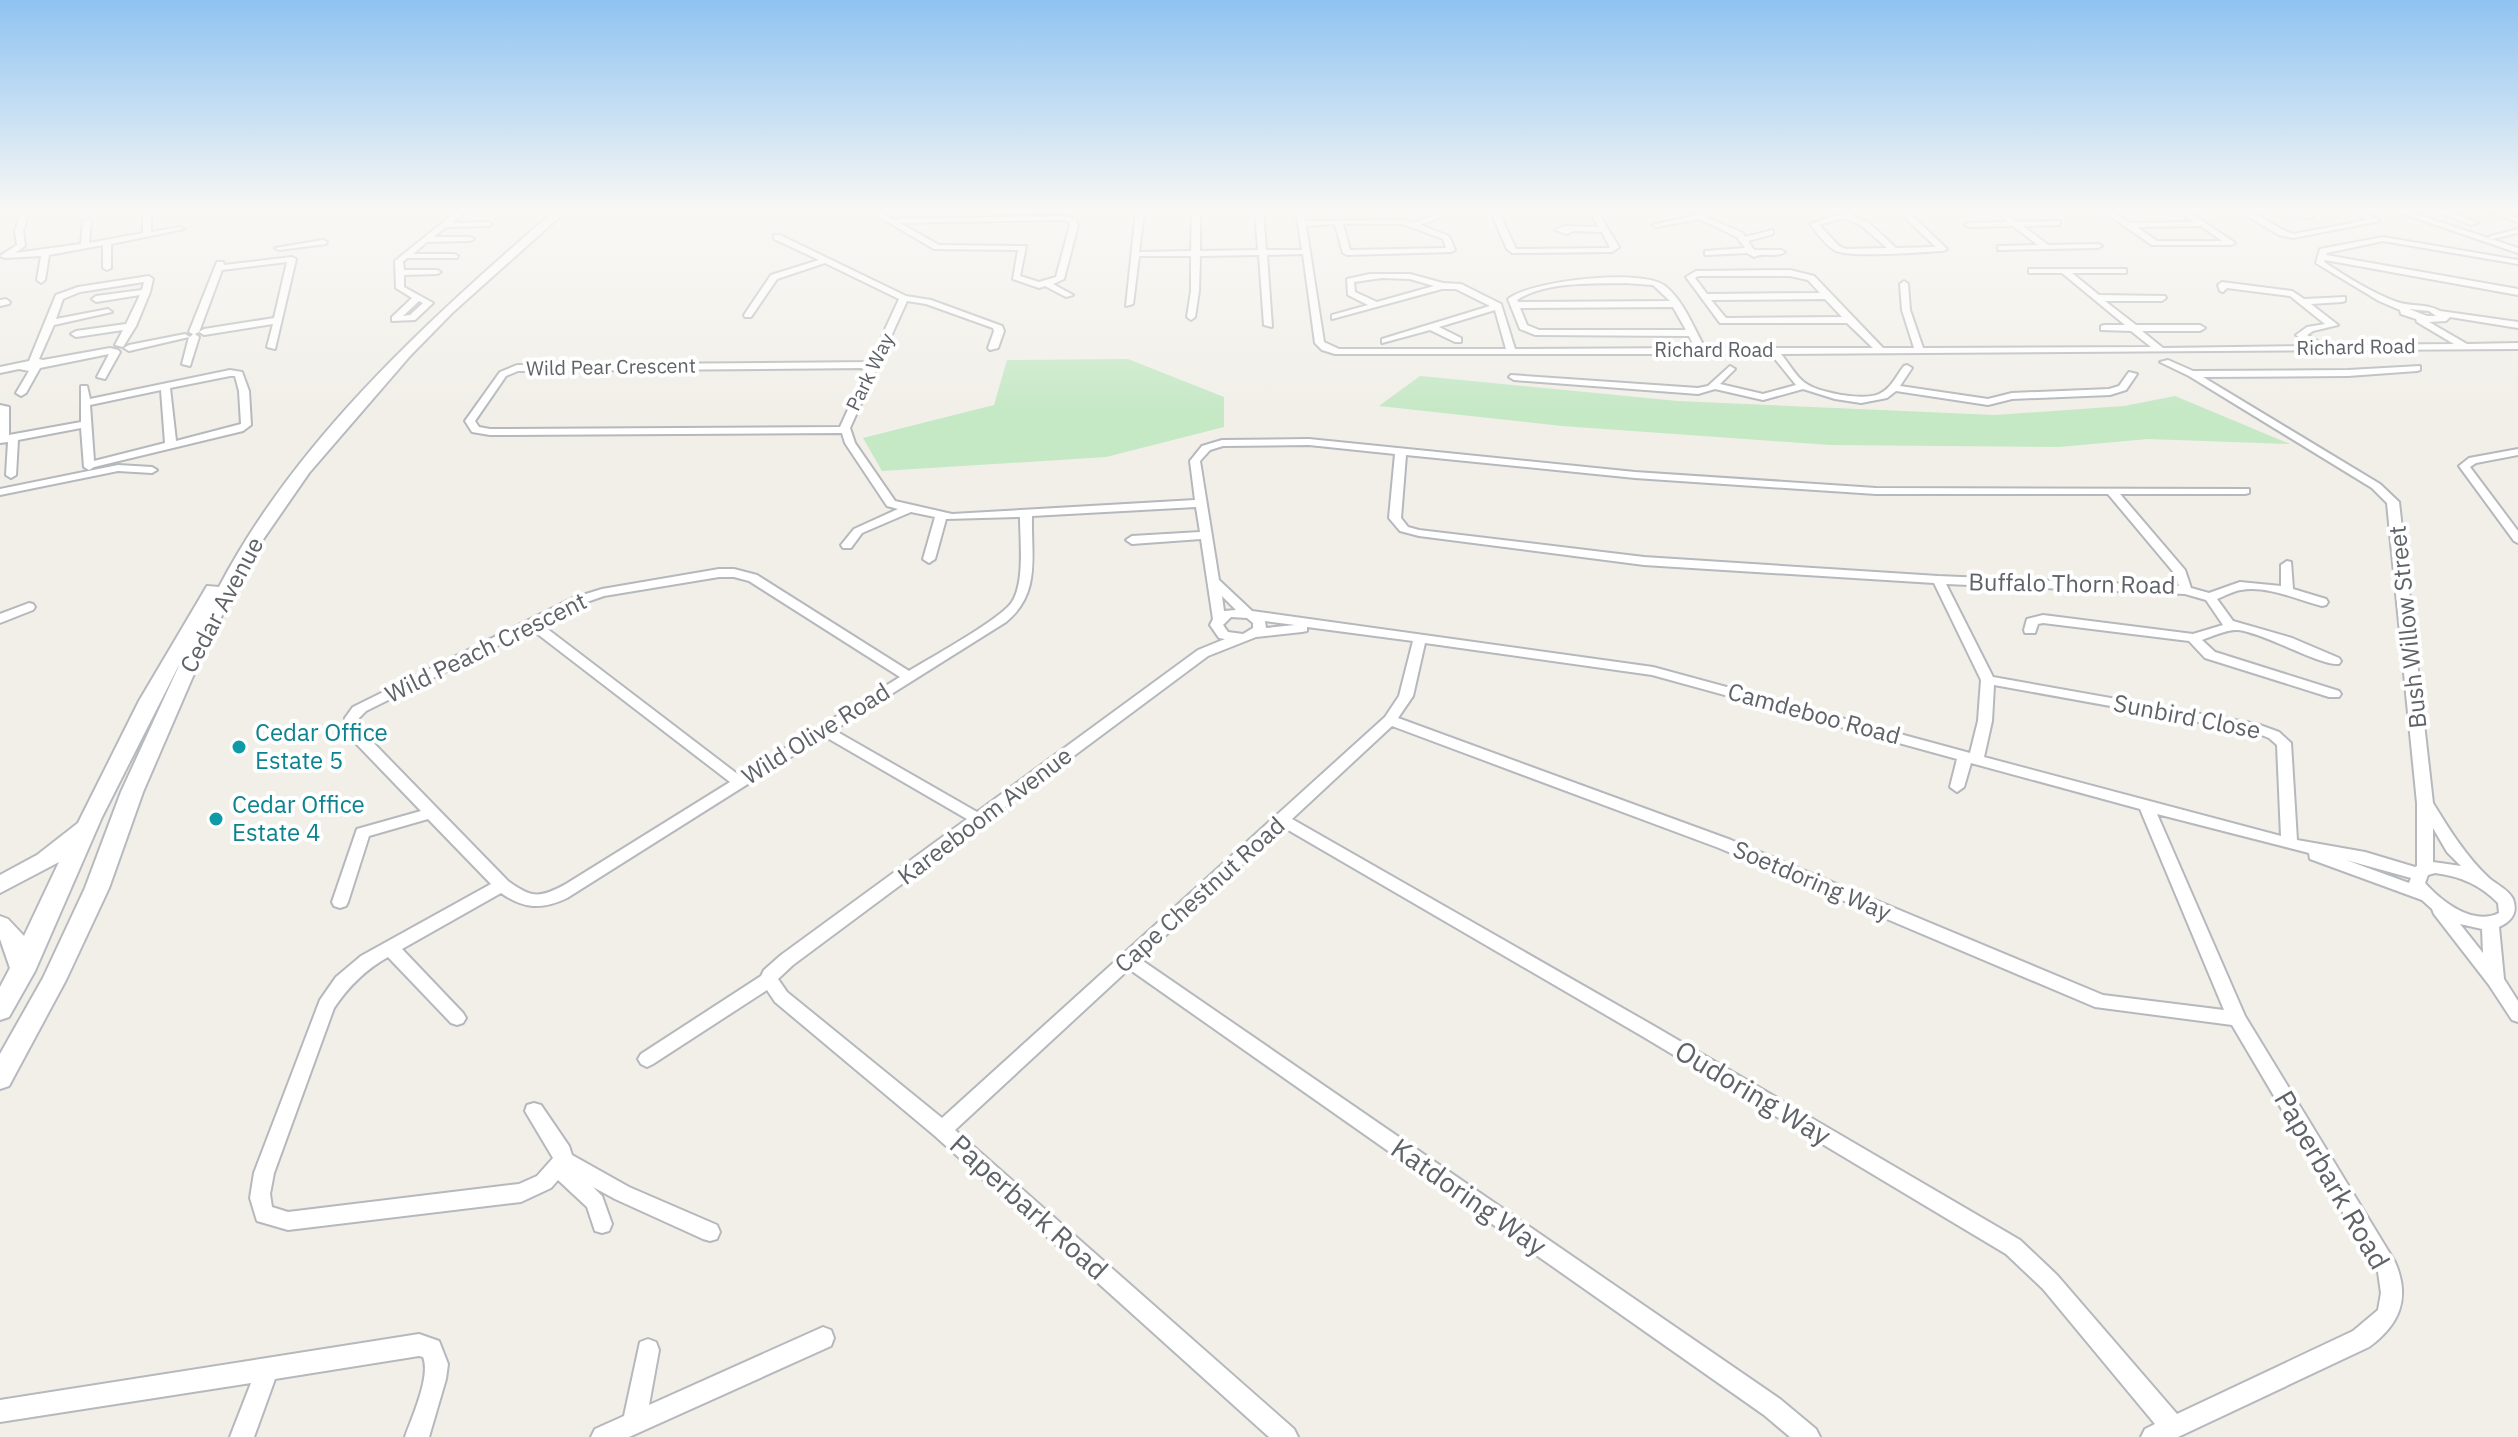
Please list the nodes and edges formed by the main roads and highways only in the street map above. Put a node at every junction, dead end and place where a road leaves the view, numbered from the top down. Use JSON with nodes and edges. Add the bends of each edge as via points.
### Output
{"nodes":[{"id":1,"x":479,"y":278,"type":"edge"},
{"id":2,"x":484,"y":278,"type":"edge"},
{"id":3,"x":91,"y":821,"type":"junction"},
{"id":4,"x":0,"y":885,"type":"edge"},
{"id":5,"x":0,"y":925,"type":"edge"},
{"id":6,"x":23,"y":971,"type":"junction"},
{"id":7,"x":0,"y":1010,"type":"edge"},
{"id":8,"x":0,"y":1078,"type":"edge"}],
"edges":[{"from":1,"to":3,"type":"main road","name":"Cedar Avenue","via":[[394,357],[274,500],[184,636]]},
{"from":2,"to":8,"type":"main road","name":"Cedar Avenue","via":[[405,353],[304,470],[245,554],[194,653],[54,980]]},
{"from":3,"to":4,"type":"main road","via":[[45,861]]},
{"from":3,"to":6,"type":"main road","name":"Cedar Avenue"},
{"from":5,"to":6,"type":"main road","via":[[13,937]]},
{"from":6,"to":7,"type":"main road","name":"Cedar Avenue"}]}
